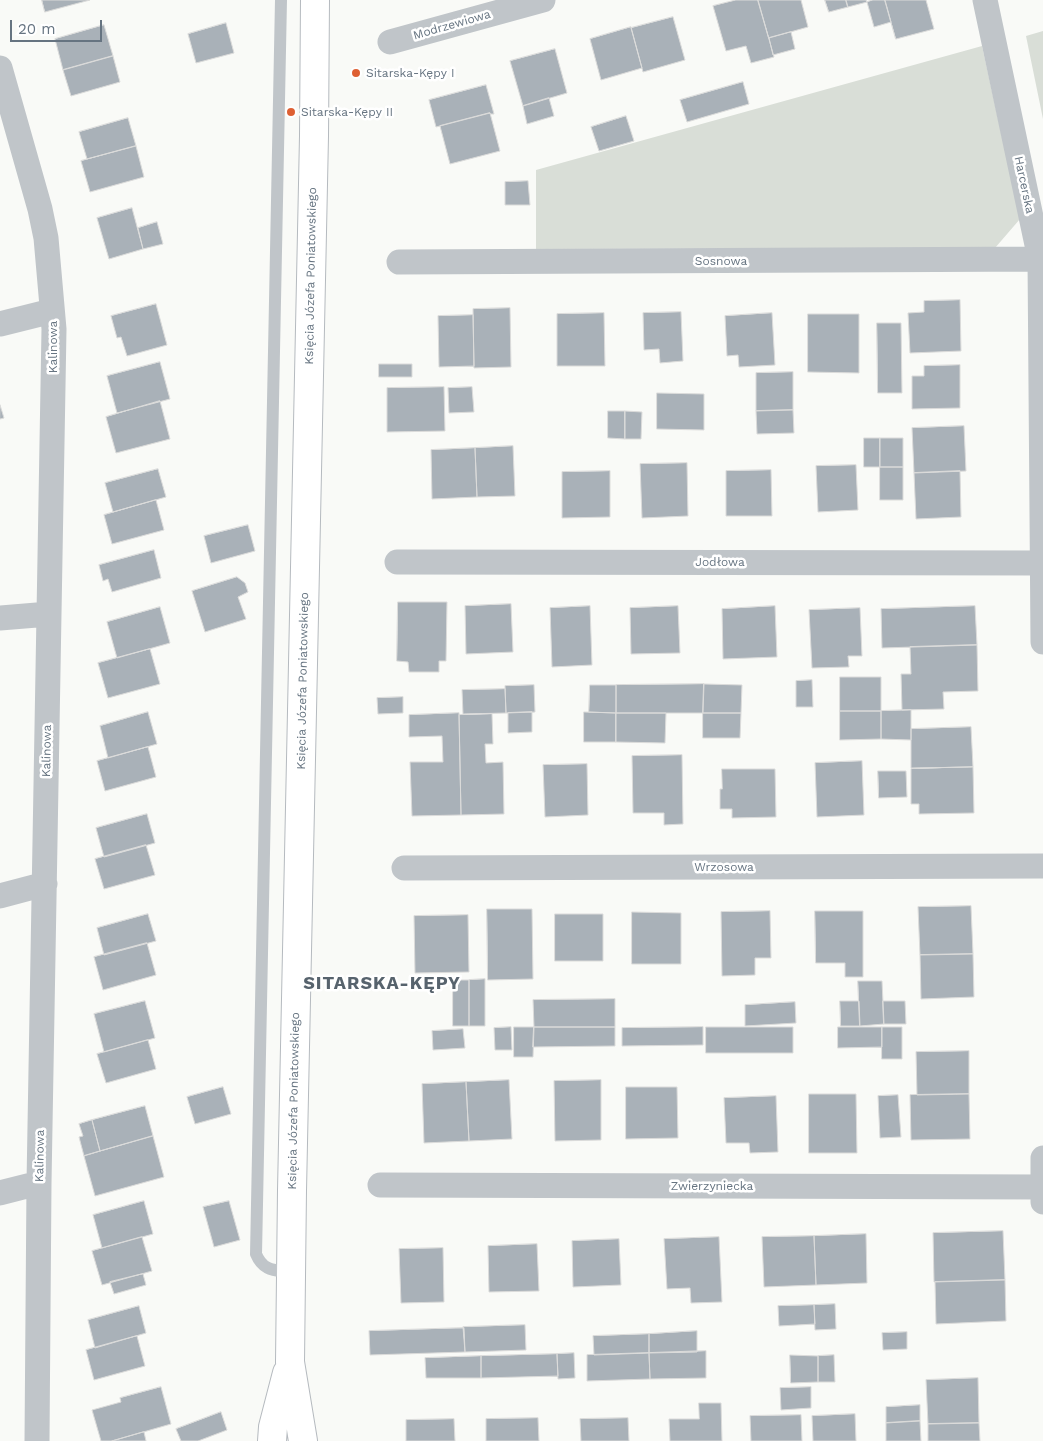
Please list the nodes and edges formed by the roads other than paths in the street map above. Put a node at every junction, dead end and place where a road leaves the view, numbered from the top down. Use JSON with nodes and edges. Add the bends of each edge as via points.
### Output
{"nodes":[{"id":1,"x":280,"y":0,"type":"edge"},
{"id":2,"x":315,"y":0,"type":"edge"},
{"id":3,"x":543,"y":0,"type":"edge"},
{"id":4,"x":985,"y":0,"type":"edge"},
{"id":5,"x":390,"y":42,"type":"dead end"},
{"id":6,"x":0,"y":68,"type":"edge"},
{"id":7,"x":1042,"y":259,"type":"edge"},
{"id":8,"x":399,"y":262,"type":"dead end"},
{"id":9,"x":52,"y":311,"type":"junction"},
{"id":10,"x":0,"y":324,"type":"edge"},
{"id":11,"x":397,"y":562,"type":"dead end"},
{"id":12,"x":1043,"y":563,"type":"edge"},
{"id":13,"x":49,"y":614,"type":"junction"},
{"id":14,"x":0,"y":618,"type":"edge"},
{"id":15,"x":1043,"y":642,"type":"edge"},
{"id":16,"x":1043,"y":866,"type":"edge"},
{"id":17,"x":404,"y":868,"type":"dead end"},
{"id":18,"x":46,"y":884,"type":"junction"},
{"id":19,"x":0,"y":896,"type":"edge"},
{"id":20,"x":1043,"y":1158,"type":"edge"},
{"id":21,"x":39,"y":1183,"type":"junction"},
{"id":22,"x":380,"y":1186,"type":"dead end"},
{"id":23,"x":1043,"y":1187,"type":"edge"},
{"id":24,"x":0,"y":1193,"type":"edge"},
{"id":25,"x":1043,"y":1202,"type":"edge"},
{"id":26,"x":291,"y":1273,"type":"junction"},
{"id":27,"x":290,"y":1362,"type":"junction"},
{"id":28,"x":37,"y":1441,"type":"edge"},
{"id":29,"x":272,"y":1441,"type":"edge"},
{"id":30,"x":303,"y":1441,"type":"edge"}],
"edges":[{"from":1,"to":26,"type":"lane","via":[[256,1254],[260,1263],[270,1270]]},
{"from":2,"to":26,"type":"street","name":"Księcia Józefa Poniatowskiego"},
{"from":3,"to":5,"type":"street","name":"Modrzewiowa"},
{"from":4,"to":7,"type":"street","name":"Harcerska"},
{"from":6,"to":9,"type":"street","name":"Kalinowa","via":[[40,209],[46,238]]},
{"from":7,"to":8,"type":"street","name":"Sosnowa"},
{"from":7,"to":12,"type":"street","name":"Harcerska"},
{"from":9,"to":10,"type":"street"},
{"from":9,"to":13,"type":"street","name":"Kalinowa"},
{"from":11,"to":12,"type":"street","name":"Jodłowa"},
{"from":12,"to":15,"type":"street","name":"Harcerska"},
{"from":13,"to":14,"type":"street"},
{"from":13,"to":18,"type":"street","name":"Kalinowa"},
{"from":16,"to":17,"type":"street","name":"Wrzosowa"},
{"from":18,"to":19,"type":"street"},
{"from":18,"to":21,"type":"street","name":"Kalinowa"},
{"from":20,"to":23,"type":"street"},
{"from":21,"to":24,"type":"street"},
{"from":21,"to":28,"type":"street","name":"Kalinowa"},
{"from":22,"to":23,"type":"street","name":"Zwierzyniecka"},
{"from":23,"to":25,"type":"street"},
{"from":26,"to":27,"type":"street","name":"Księcia Józefa Poniatowskiego"},
{"from":27,"to":29,"type":"street","name":"Księcia Józefa Poniatowskiego"},
{"from":27,"to":30,"type":"street","name":"Księcia Józefa Poniatowskiego"}]}
